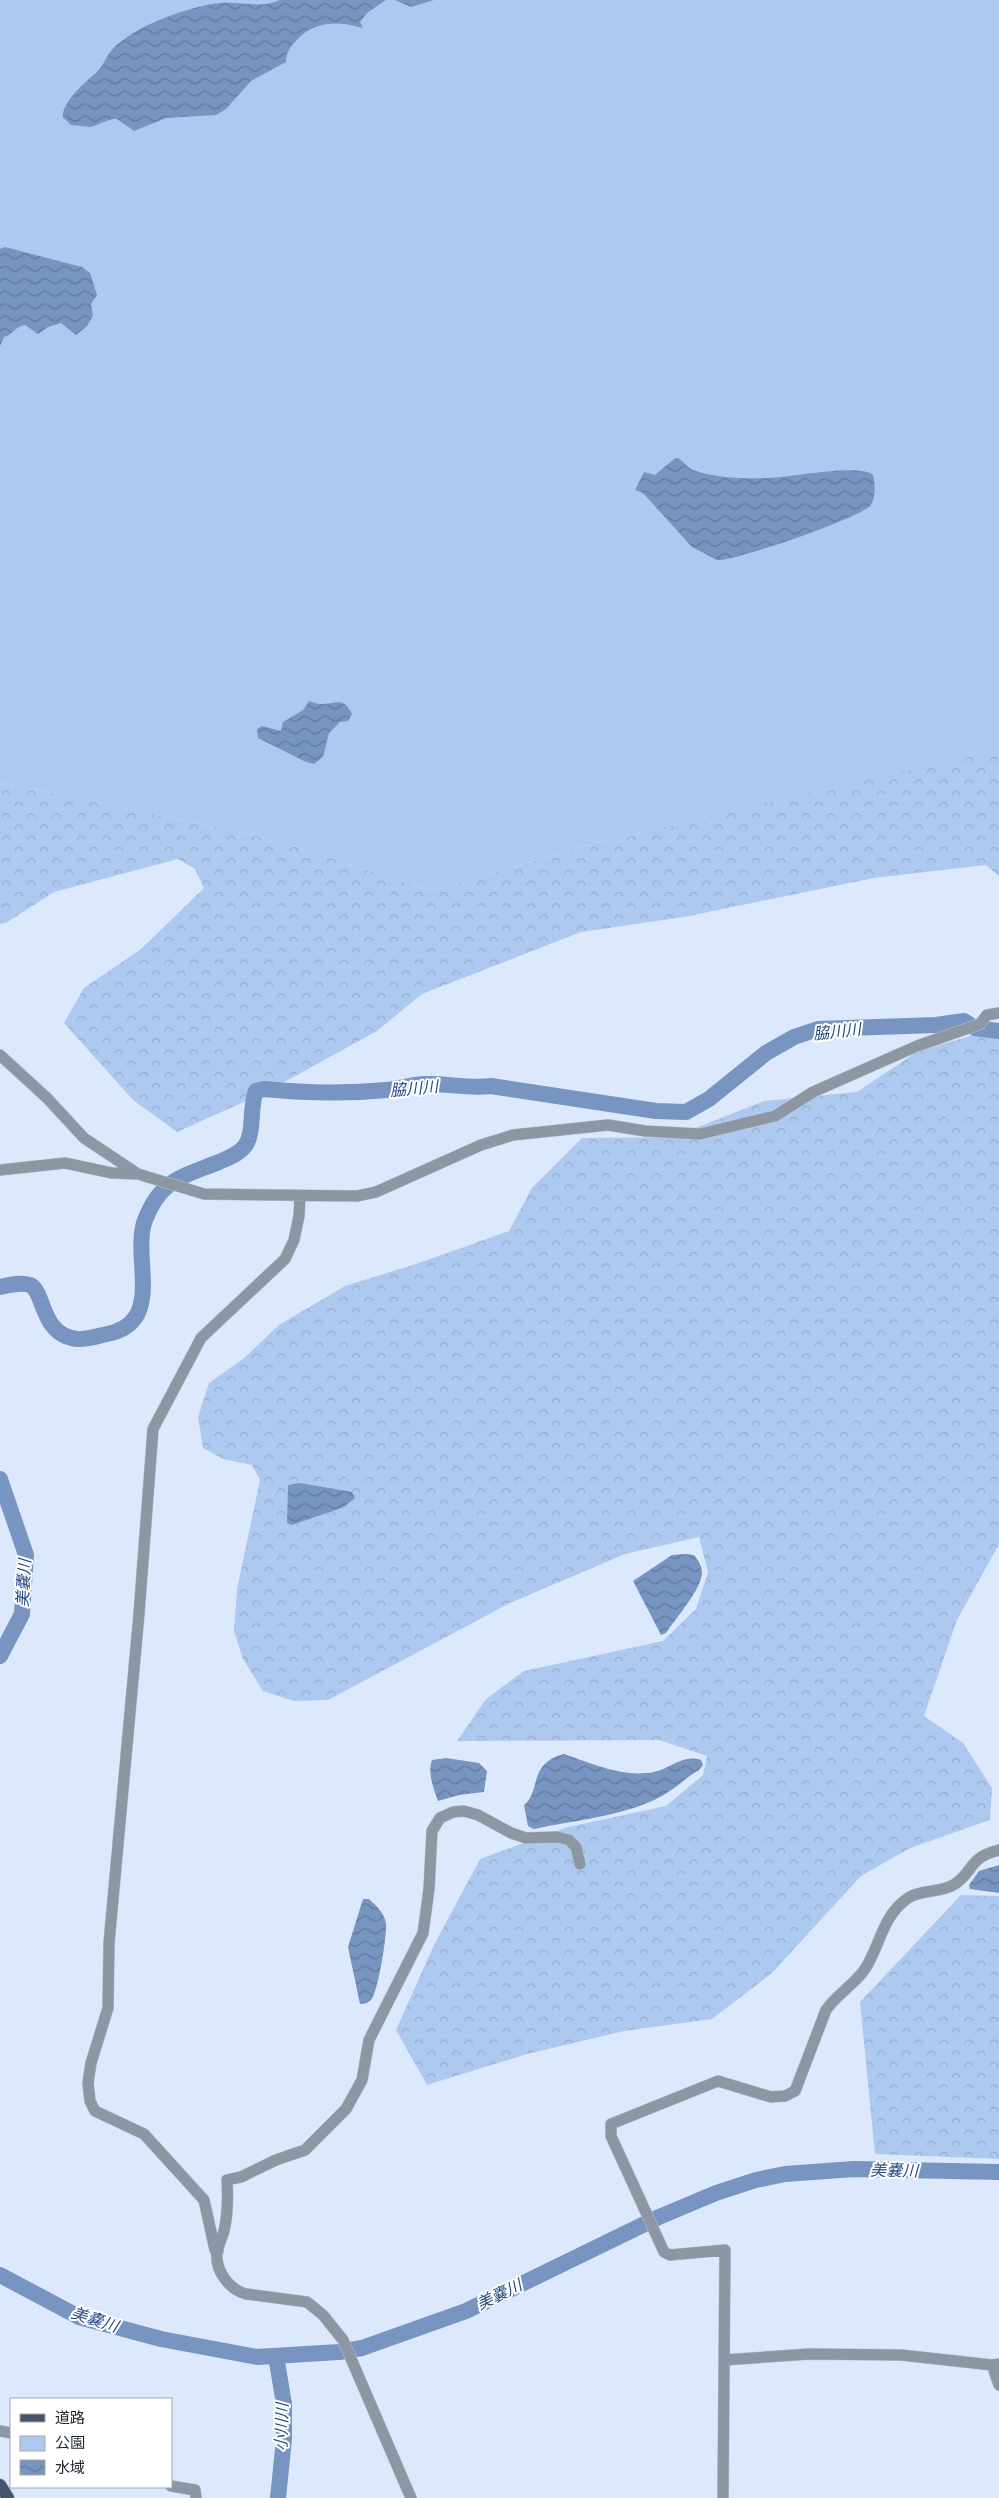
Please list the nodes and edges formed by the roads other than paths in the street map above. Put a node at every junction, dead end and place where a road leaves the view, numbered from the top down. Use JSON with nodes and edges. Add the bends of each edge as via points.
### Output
{"nodes":[{"id":1,"x":999,"y":1013,"type":"edge"},
{"id":2,"x":2,"y":1061,"type":"edge"},
{"id":3,"x":0,"y":1170,"type":"edge"},
{"id":4,"x":138,"y":1174,"type":"junction"},
{"id":5,"x":300,"y":1196,"type":"junction"},
{"id":6,"x":999,"y":1850,"type":"edge"},
{"id":7,"x":580,"y":1864,"type":"dead end"},
{"id":8,"x":218,"y":2251,"type":"junction"},
{"id":9,"x":724,"y":2360,"type":"junction"},
{"id":10,"x":996,"y":2365,"type":"edge"},
{"id":11,"x":999,"y":2385,"type":"edge"},
{"id":12,"x":0,"y":2485,"type":"edge"},
{"id":13,"x":172,"y":2486,"type":"edge"},
{"id":14,"x":8,"y":2498,"type":"edge"},
{"id":15,"x":196,"y":2498,"type":"edge"},
{"id":16,"x":411,"y":2498,"type":"edge"},
{"id":17,"x":723,"y":2498,"type":"edge"}],
"edges":[{"from":1,"to":5,"type":"street","via":[[988,1015],[980,1024],[917,1046],[812,1092],[775,1116],[700,1134],[608,1125],[513,1135],[480,1145],[376,1192],[357,1196]]},
{"from":2,"to":4,"type":"street","via":[[47,1098],[84,1138]]},
{"from":3,"to":4,"type":"street","via":[[65,1163],[112,1173]]},
{"from":4,"to":5,"type":"street","via":[[194,1191],[223,1195]]},
{"from":5,"to":8,"type":"street","via":[[294,1240],[285,1259],[201,1338],[153,1428],[140,1614],[109,1943],[108,2008],[90,2063],[88,2083],[95,2111],[144,2134],[204,2200],[215,2250]]},
{"from":6,"to":9,"type":"street","via":[[981,1856],[952,1886],[924,1891],[895,1909],[866,1967],[826,2010],[795,2091],[771,2097],[718,2081],[611,2124],[611,2136],[664,2252],[670,2255],[725,2250]]},
{"from":7,"to":8,"type":"street","via":[[576,1848],[569,1840],[526,1838],[464,1811],[440,1818],[432,1830],[423,1933],[369,2040],[362,2080],[346,2110],[305,2150],[228,2180],[224,2231]]},
{"from":8,"to":16,"type":"street","via":[[220,2268],[228,2285],[236,2292],[307,2302],[323,2315],[343,2340]]},
{"from":9,"to":10,"type":"street","via":[[809,2354],[901,2355]]},
{"from":9,"to":17,"type":"street"},
{"from":10,"to":11,"type":"street"},
{"from":12,"to":14,"type":"main road"},
{"from":13,"to":15,"type":"street","via":[[195,2490]]}]}
